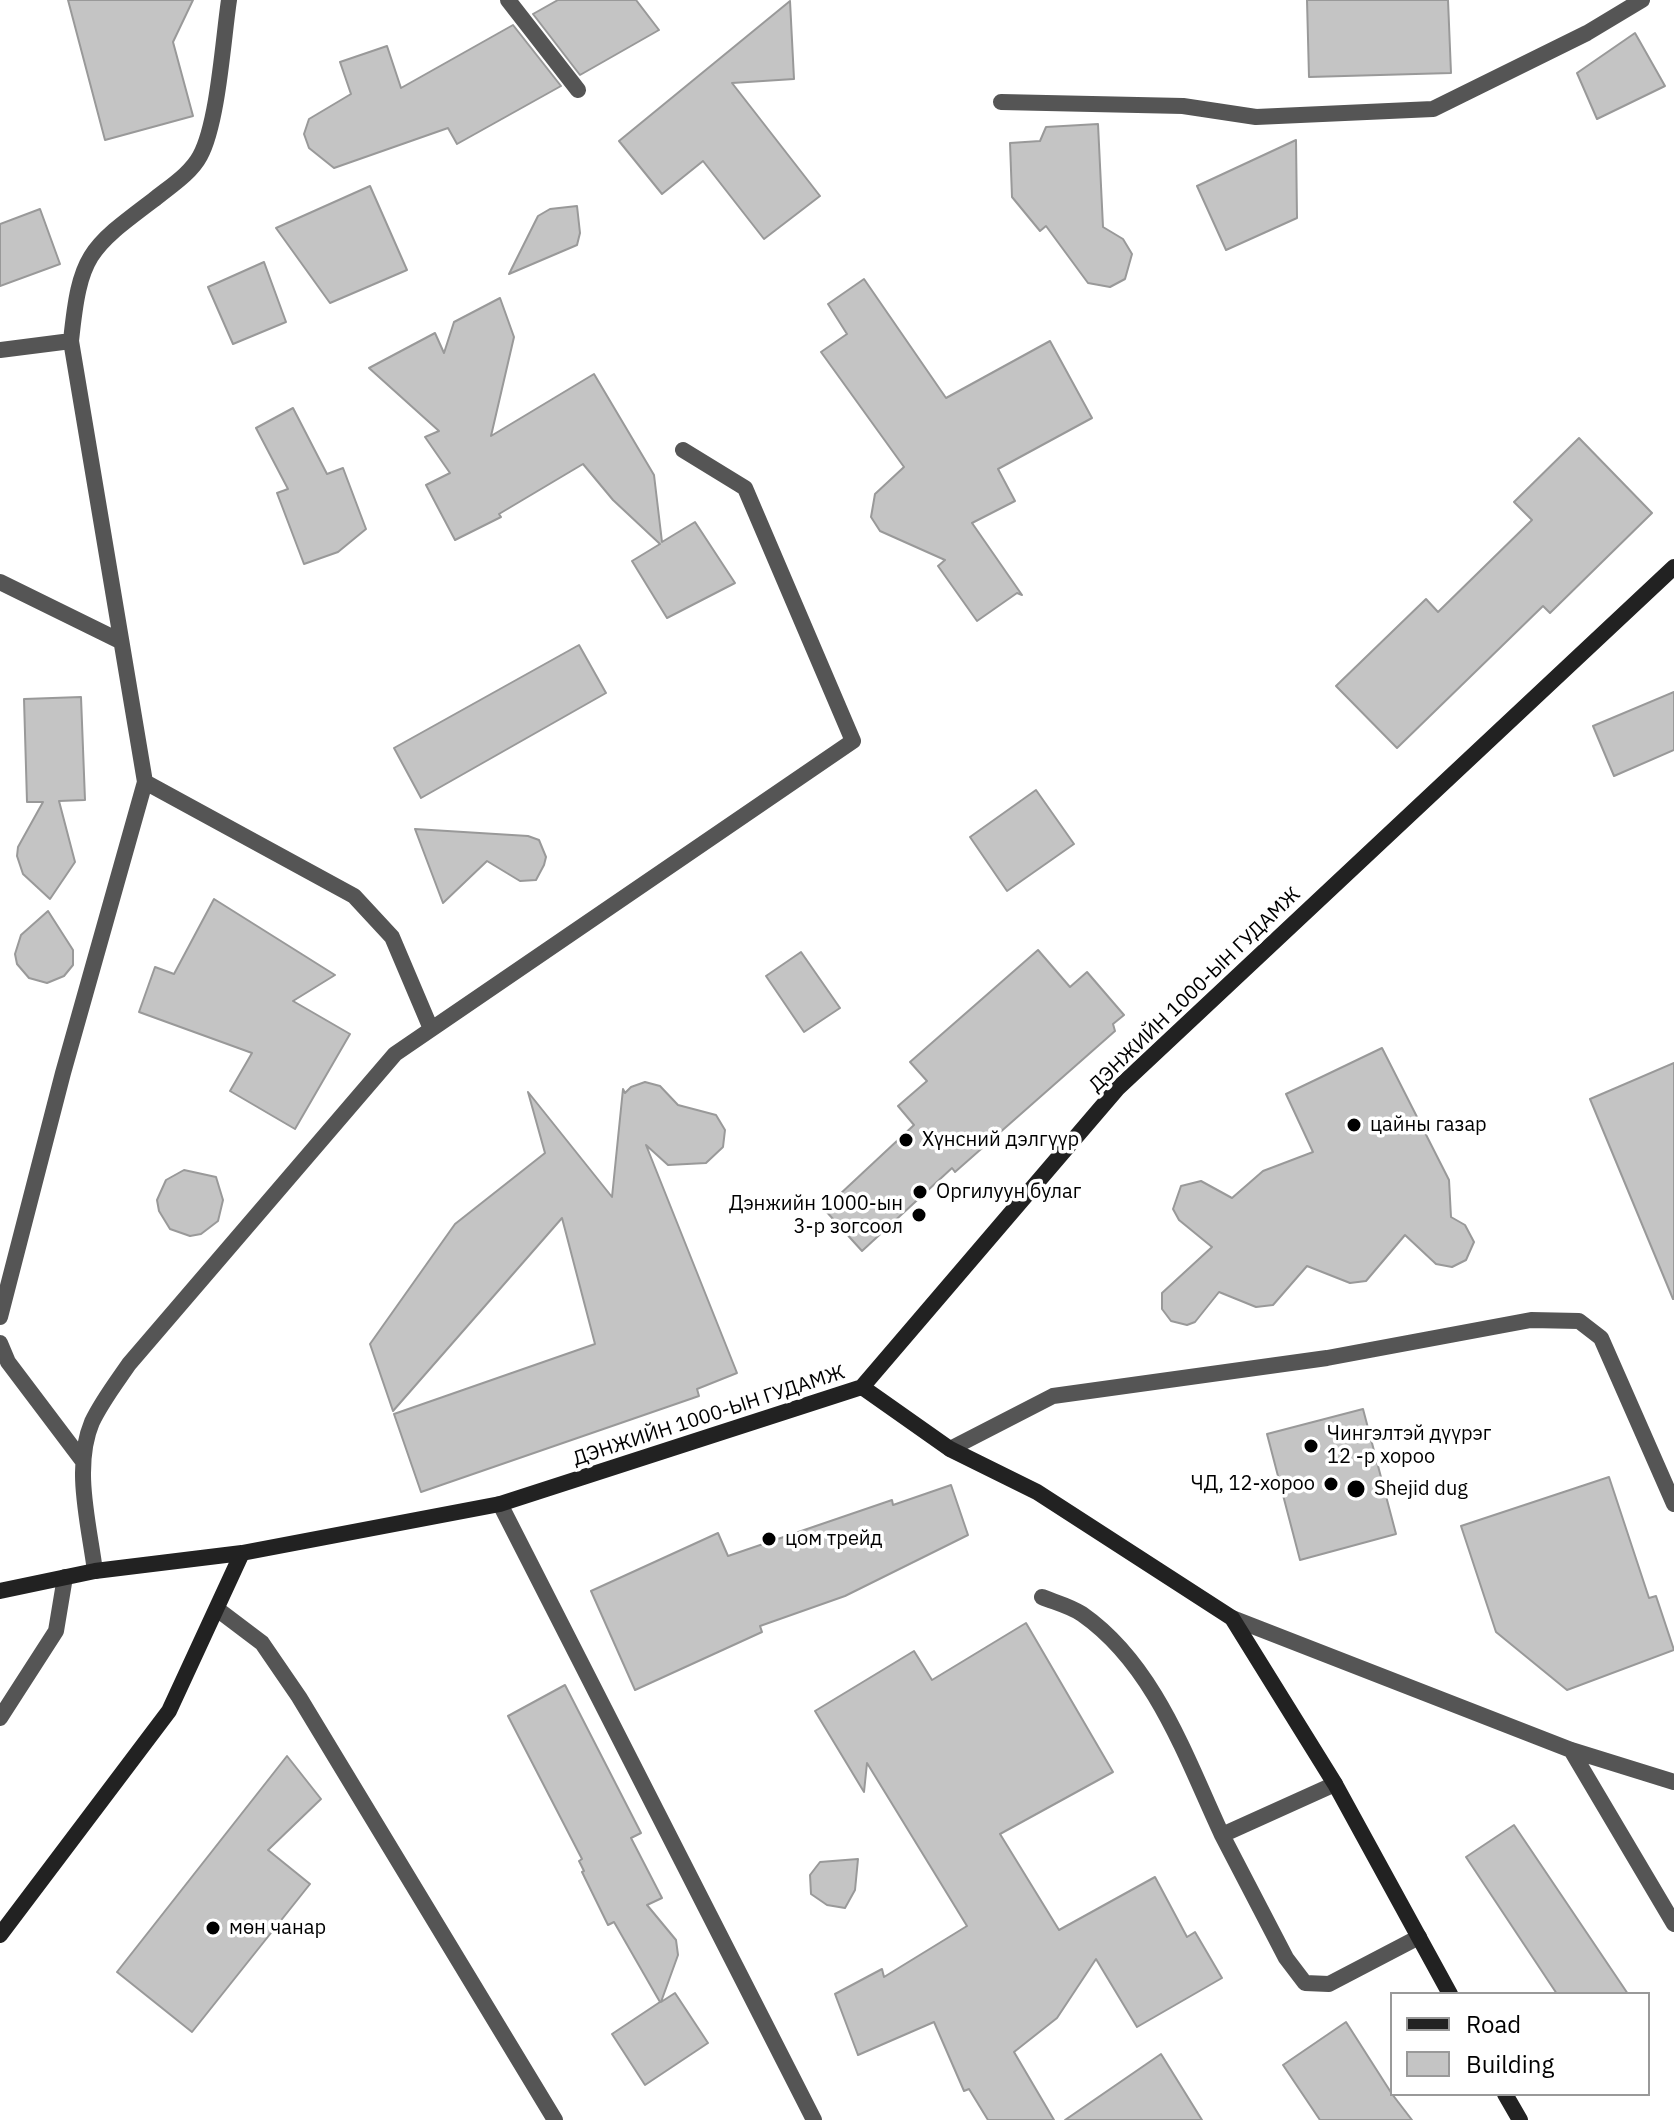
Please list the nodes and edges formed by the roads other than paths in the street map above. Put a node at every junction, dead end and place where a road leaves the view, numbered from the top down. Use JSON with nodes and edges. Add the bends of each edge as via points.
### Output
{"nodes":[{"id":1,"x":229,"y":0,"type":"edge"},
{"id":2,"x":508,"y":0,"type":"edge"},
{"id":3,"x":1642,"y":0,"type":"edge"},
{"id":4,"x":578,"y":90,"type":"dead end"},
{"id":5,"x":1001,"y":102,"type":"dead end"},
{"id":6,"x":71,"y":341,"type":"junction"},
{"id":7,"x":0,"y":350,"type":"edge"},
{"id":8,"x":683,"y":450,"type":"dead end"},
{"id":9,"x":1674,"y":567,"type":"edge"},
{"id":10,"x":0,"y":582,"type":"edge"},
{"id":11,"x":120,"y":641,"type":"junction"},
{"id":12,"x":145,"y":782,"type":"junction"},
{"id":13,"x":431,"y":1029,"type":"junction"},
{"id":14,"x":0,"y":1317,"type":"edge"},
{"id":15,"x":0,"y":1343,"type":"edge"},
{"id":16,"x":862,"y":1387,"type":"junction"},
{"id":17,"x":950,"y":1449,"type":"junction"},
{"id":18,"x":82,"y":1460,"type":"junction"},
{"id":19,"x":500,"y":1504,"type":"junction"},
{"id":20,"x":1674,"y":1504,"type":"edge"},
{"id":21,"x":242,"y":1553,"type":"junction"},
{"id":22,"x":95,"y":1571,"type":"junction"},
{"id":23,"x":65,"y":1577,"type":"junction"},
{"id":24,"x":0,"y":1591,"type":"edge"},
{"id":25,"x":1042,"y":1597,"type":"dead end"},
{"id":26,"x":217,"y":1609,"type":"junction"},
{"id":27,"x":1232,"y":1618,"type":"junction"},
{"id":28,"x":0,"y":1718,"type":"edge"},
{"id":29,"x":1571,"y":1750,"type":"junction"},
{"id":30,"x":1674,"y":1782,"type":"edge"},
{"id":31,"x":1335,"y":1784,"type":"junction"},
{"id":32,"x":1222,"y":1835,"type":"junction"},
{"id":33,"x":1674,"y":1924,"type":"edge"},
{"id":34,"x":0,"y":1935,"type":"edge"},
{"id":35,"x":1419,"y":1937,"type":"junction"},
{"id":36,"x":1449,"y":1992,"type":"edge"},
{"id":37,"x":1506,"y":2096,"type":"edge"},
{"id":38,"x":555,"y":2120,"type":"edge"},
{"id":39,"x":814,"y":2120,"type":"edge"},
{"id":40,"x":1520,"y":2120,"type":"edge"}],
"edges":[{"from":1,"to":6,"type":"street","via":[[200,156],[176,183],[91,252],[77,287]]},
{"from":2,"to":4,"type":"street"},
{"from":3,"to":5,"type":"street","via":[[1433,109],[1256,117],[1183,106]]},
{"from":6,"to":7,"type":"street"},
{"from":6,"to":11,"type":"street"},
{"from":8,"to":13,"type":"street","via":[[745,488],[853,741]]},
{"from":9,"to":16,"type":"main road","name":"ДЭНЖИЙН 1000-ЫН ГУДАМЖ","via":[[1117,1089]]},
{"from":10,"to":11,"type":"street"},
{"from":11,"to":12,"type":"street"},
{"from":12,"to":13,"type":"street","via":[[354,896],[392,937]]},
{"from":12,"to":14,"type":"street"},
{"from":13,"to":18,"type":"street","via":[[395,1054],[129,1364],[92,1424]]},
{"from":15,"to":18,"type":"street","via":[[8,1362]]},
{"from":16,"to":17,"type":"main road"},
{"from":16,"to":19,"type":"main road","name":"ДЭНЖИЙН 1000-ЫН ГУДАМЖ"},
{"from":17,"to":20,"type":"street","via":[[1053,1396],[1327,1358],[1531,1320],[1579,1321],[1601,1338]]},
{"from":17,"to":27,"type":"main road","via":[[1037,1492]]},
{"from":18,"to":22,"type":"street"},
{"from":19,"to":21,"type":"main road","name":"ДЭНЖИЙН 1000-ЫН ГУДАМЖ"},
{"from":19,"to":39,"type":"street"},
{"from":21,"to":22,"type":"main road","name":"ДЭНЖИЙН 1000-ЫН ГУДАМЖ"},
{"from":21,"to":26,"type":"main road"},
{"from":22,"to":23,"type":"main road","name":"ДЭНЖИЙН 1000-ЫН ГУДАМЖ"},
{"from":23,"to":24,"type":"main road","name":"ДЭНЖИЙН 1000-ЫН ГУДАМЖ"},
{"from":23,"to":28,"type":"street","via":[[56,1631]]},
{"from":25,"to":32,"type":"street","via":[[1081,1613],[1137,1666]]},
{"from":26,"to":34,"type":"main road","via":[[169,1711]]},
{"from":26,"to":38,"type":"street","via":[[262,1643],[299,1697]]},
{"from":27,"to":29,"type":"street"},
{"from":27,"to":31,"type":"main road"},
{"from":29,"to":30,"type":"street"},
{"from":29,"to":33,"type":"street"},
{"from":31,"to":32,"type":"street"},
{"from":31,"to":35,"type":"main road"},
{"from":32,"to":35,"type":"street","via":[[1286,1958],[1305,1983],[1329,1984]]},
{"from":35,"to":36,"type":"main road"},
{"from":37,"to":40,"type":"main road"}]}
